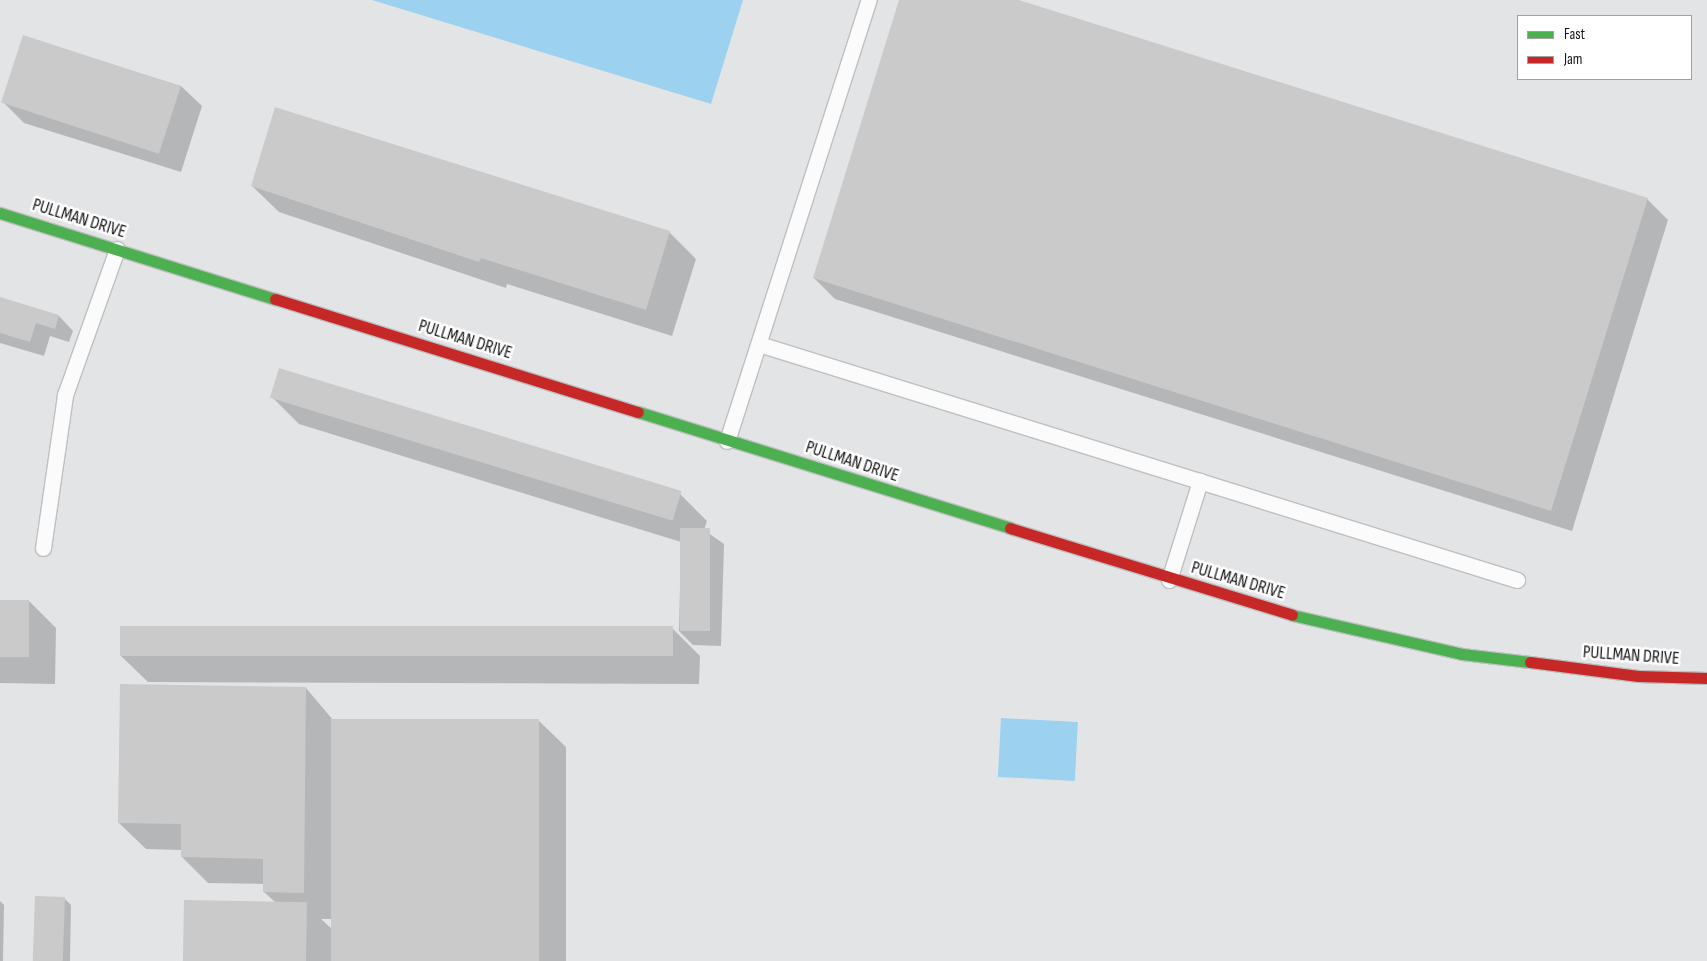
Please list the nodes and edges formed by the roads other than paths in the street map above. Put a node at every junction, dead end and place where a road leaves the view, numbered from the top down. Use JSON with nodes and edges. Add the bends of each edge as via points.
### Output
{"nodes":[{"id":1,"x":869,"y":0,"type":"edge"},
{"id":2,"x":0,"y":212,"type":"edge"},
{"id":3,"x":117,"y":249,"type":"junction"},
{"id":4,"x":759,"y":344,"type":"junction"},
{"id":5,"x":728,"y":441,"type":"junction"},
{"id":6,"x":1200,"y":481,"type":"junction"},
{"id":7,"x":43,"y":548,"type":"dead end"},
{"id":8,"x":1169,"y":580,"type":"junction"},
{"id":9,"x":1517,"y":580,"type":"dead end"},
{"id":10,"x":1707,"y":678,"type":"edge"}],
"edges":[{"from":1,"to":4,"type":"lane"},
{"from":2,"to":3,"type":"street","name":"PULLMAN DRIVE"},
{"from":3,"to":5,"type":"street","name":"PULLMAN DRIVE"},
{"from":3,"to":7,"type":"lane","via":[[65,395]]},
{"from":4,"to":5,"type":"lane"},
{"from":4,"to":6,"type":"lane"},
{"from":5,"to":8,"type":"street","name":"PULLMAN DRIVE"},
{"from":6,"to":8,"type":"lane"},
{"from":6,"to":9,"type":"lane"},
{"from":8,"to":10,"type":"street","name":"PULLMAN DRIVE","via":[[1281,612],[1462,654],[1629,675]]}]}
